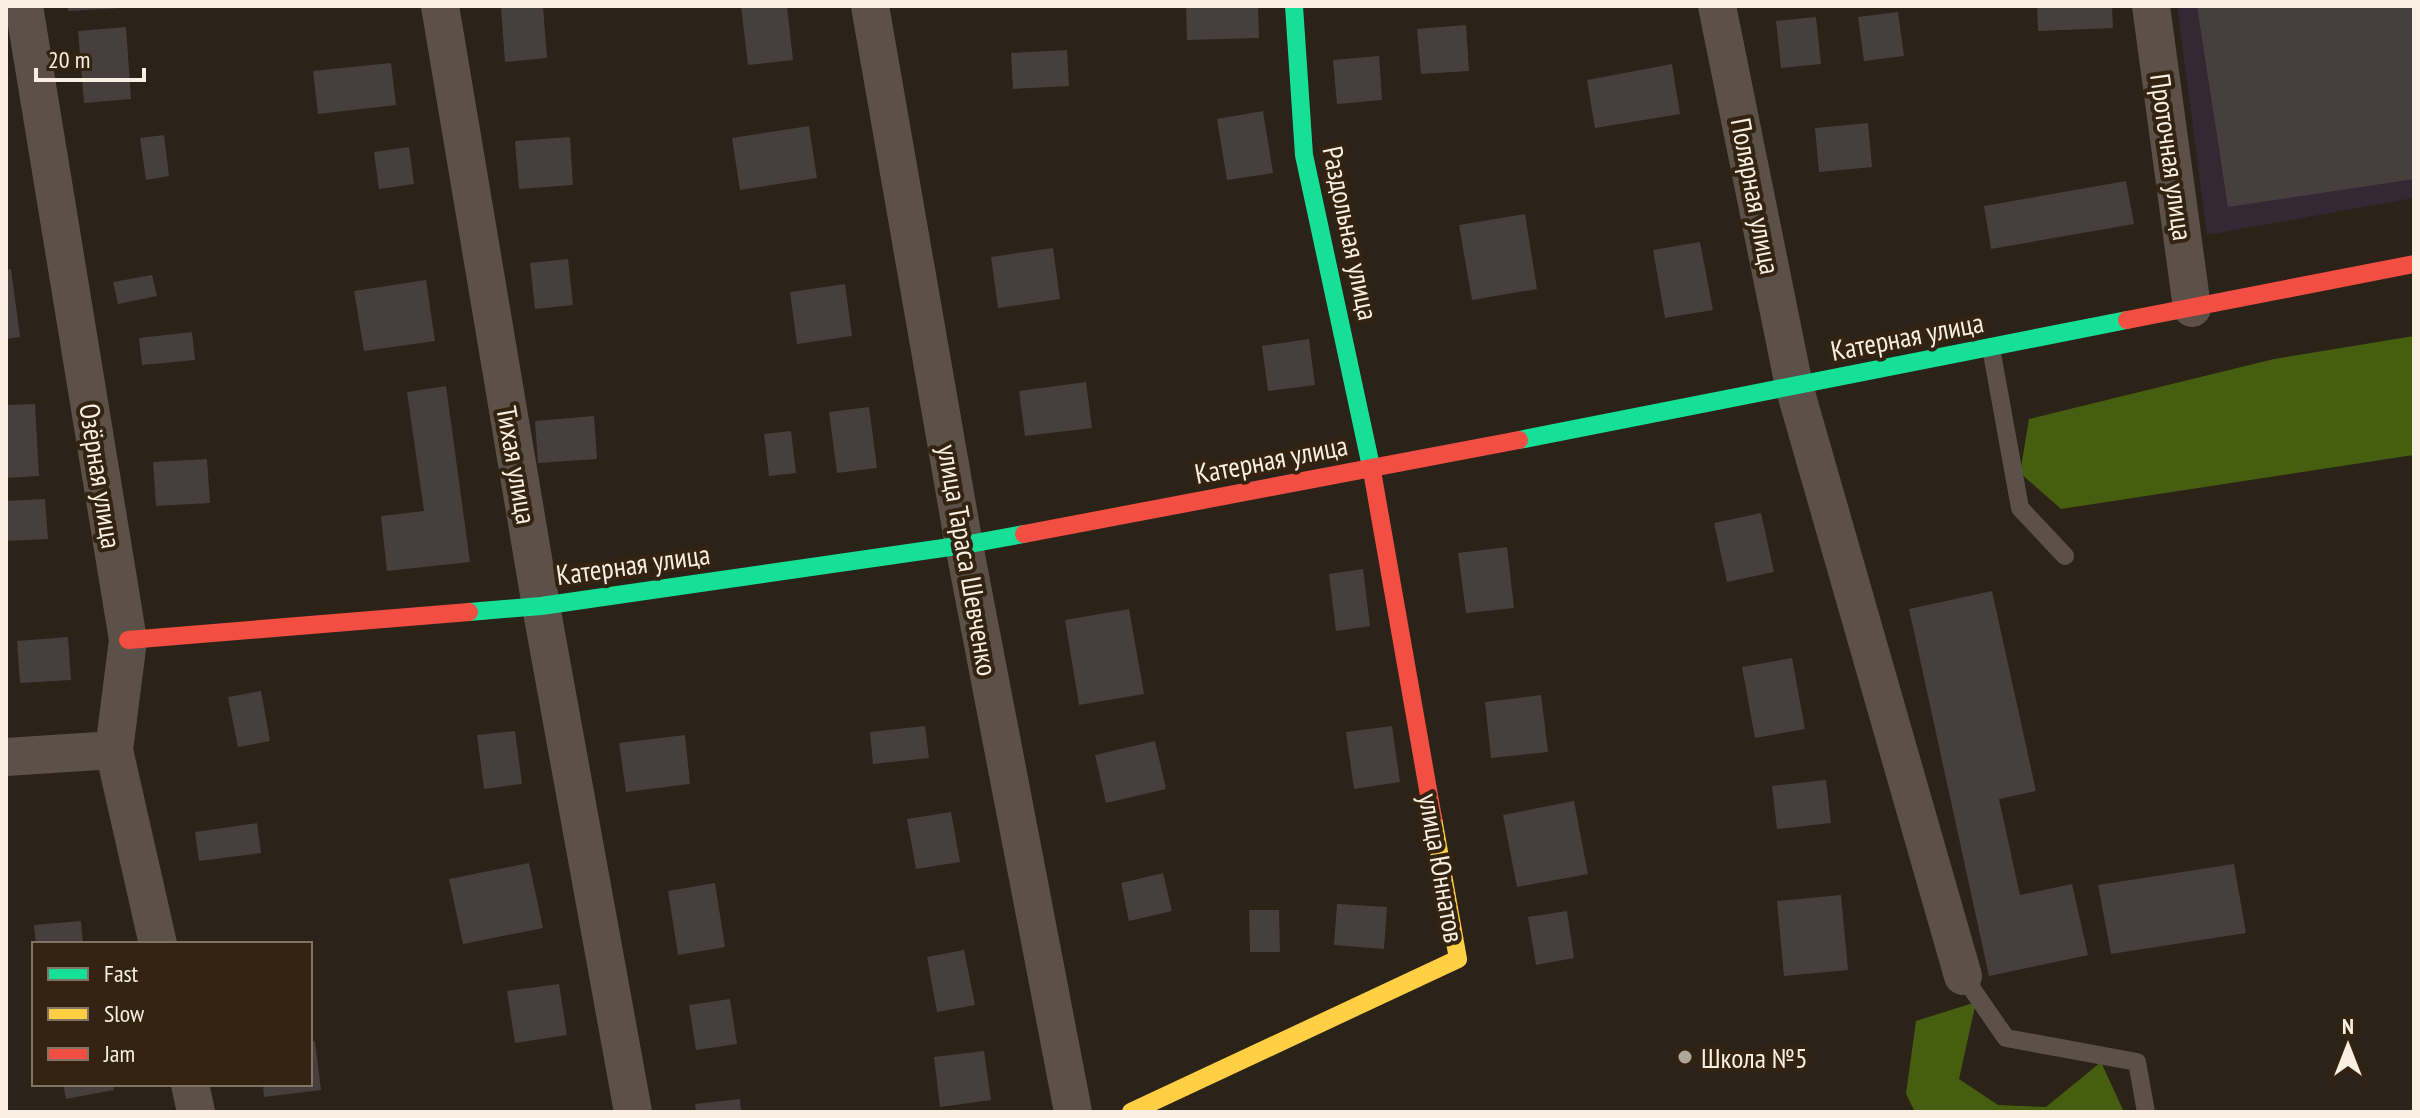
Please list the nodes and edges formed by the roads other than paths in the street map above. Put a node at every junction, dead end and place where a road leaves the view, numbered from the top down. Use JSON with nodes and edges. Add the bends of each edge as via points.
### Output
{"nodes":[{"id":1,"x":24,"y":6,"type":"edge"},
{"id":2,"x":440,"y":6,"type":"edge"},
{"id":3,"x":870,"y":6,"type":"edge"},
{"id":4,"x":1294,"y":6,"type":"edge"},
{"id":5,"x":1717,"y":6,"type":"edge"},
{"id":6,"x":2151,"y":6,"type":"edge"},
{"id":7,"x":2414,"y":264,"type":"edge"},
{"id":8,"x":2192,"y":308,"type":"junction"},
{"id":9,"x":1991,"y":348,"type":"junction"},
{"id":10,"x":1794,"y":386,"type":"junction"},
{"id":11,"x":1372,"y":469,"type":"junction"},
{"id":12,"x":964,"y":545,"type":"junction"},
{"id":13,"x":2065,"y":556,"type":"dead end"},
{"id":14,"x":541,"y":606,"type":"junction"},
{"id":15,"x":128,"y":640,"type":"junction"},
{"id":16,"x":114,"y":750,"type":"junction"},
{"id":17,"x":6,"y":757,"type":"edge"},
{"id":18,"x":158,"y":942,"type":"edge"},
{"id":19,"x":1963,"y":976,"type":"joint"},
{"id":20,"x":190,"y":1086,"type":"edge"},
{"id":21,"x":196,"y":1112,"type":"edge"},
{"id":22,"x":633,"y":1112,"type":"edge"},
{"id":23,"x":1073,"y":1112,"type":"edge"},
{"id":24,"x":1131,"y":1112,"type":"edge"},
{"id":25,"x":2146,"y":1112,"type":"edge"}],
"edges":[{"from":1,"to":15,"type":"street","name":"Озёрная улица"},
{"from":2,"to":14,"type":"street","name":"Тихая улица"},
{"from":3,"to":12,"type":"street","name":"улица Тараса Шевченко"},
{"from":4,"to":11,"type":"street","name":"Раздольная улица","via":[[1304,155]]},
{"from":5,"to":10,"type":"street","name":"Полярная улица"},
{"from":6,"to":8,"type":"street","name":"Проточная улица"},
{"from":7,"to":8,"type":"street","name":"Катерная улица"},
{"from":8,"to":9,"type":"street","name":"Катерная улица"},
{"from":9,"to":10,"type":"street","name":"Катерная улица"},
{"from":9,"to":13,"type":"lane","via":[[2020,508]]},
{"from":10,"to":11,"type":"street","name":"Катерная улица"},
{"from":10,"to":19,"type":"street"},
{"from":11,"to":12,"type":"street","name":"Катерная улица"},
{"from":11,"to":24,"type":"street","name":"улица Юннатов","via":[[1458,959]]},
{"from":12,"to":14,"type":"street","name":"Катерная улица"},
{"from":12,"to":23,"type":"street","name":"улица Тараса Шевченко"},
{"from":14,"to":15,"type":"street","name":"Катерная улица"},
{"from":14,"to":22,"type":"street","name":"Тихая улица"},
{"from":15,"to":16,"type":"street","name":"Озёрная улица"},
{"from":16,"to":17,"type":"street"},
{"from":16,"to":18,"type":"street","name":"Озёрная улица"},
{"from":19,"to":25,"type":"lane","via":[[2006,1038],[2137,1062]]},
{"from":20,"to":21,"type":"street"}]}
